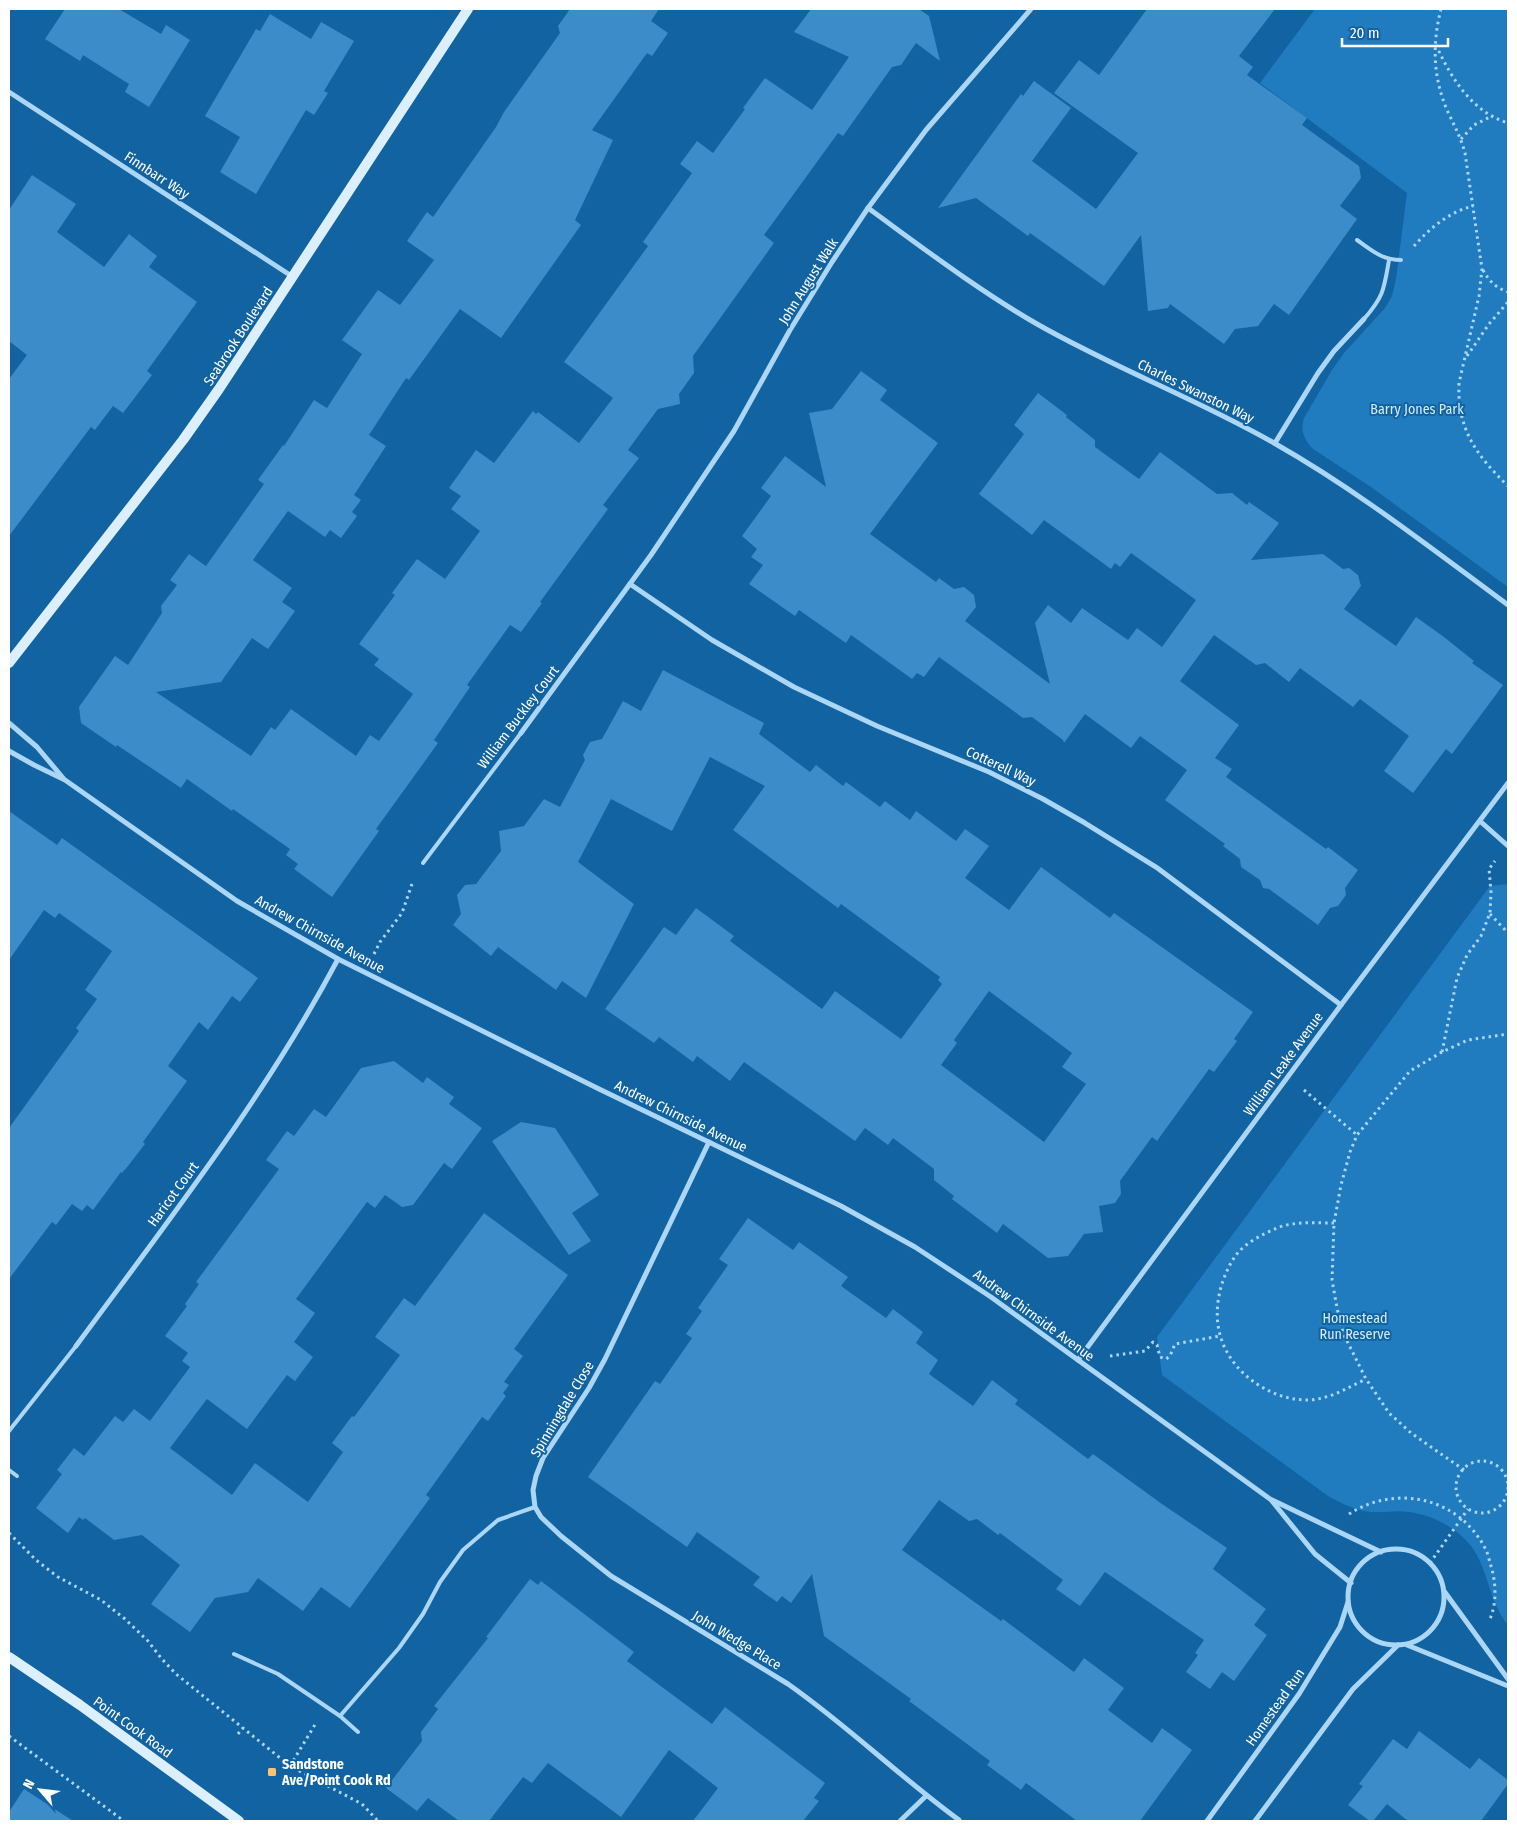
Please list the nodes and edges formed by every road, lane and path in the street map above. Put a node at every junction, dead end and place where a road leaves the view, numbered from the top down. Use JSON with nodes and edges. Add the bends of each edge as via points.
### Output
{"nodes":[{"id":1,"x":468,"y":9,"type":"edge"},
{"id":2,"x":1031,"y":9,"type":"edge"},
{"id":3,"x":1440,"y":9,"type":"edge"},
{"id":4,"x":1435,"y":43,"type":"junction"},
{"id":5,"x":9,"y":92,"type":"edge"},
{"id":6,"x":1492,"y":116,"type":"junction"},
{"id":7,"x":1508,"y":123,"type":"edge"},
{"id":8,"x":1461,"y":139,"type":"junction"},
{"id":9,"x":1473,"y":206,"type":"junction"},
{"id":10,"x":868,"y":208,"type":"junction"},
{"id":11,"x":1357,"y":240,"type":"dead end"},
{"id":12,"x":1390,"y":260,"type":"junction"},
{"id":13,"x":1402,"y":260,"type":"joint"},
{"id":14,"x":1482,"y":269,"type":"junction"},
{"id":15,"x":293,"y":277,"type":"junction"},
{"id":16,"x":1508,"y":292,"type":"edge"},
{"id":17,"x":1508,"y":302,"type":"edge"},
{"id":18,"x":1364,"y":319,"type":"joint"},
{"id":19,"x":1465,"y":359,"type":"junction"},
{"id":20,"x":1275,"y":443,"type":"junction"},
{"id":21,"x":1508,"y":486,"type":"edge"},
{"id":22,"x":630,"y":584,"type":"junction"},
{"id":23,"x":1508,"y":605,"type":"edge"},
{"id":24,"x":9,"y":663,"type":"edge"},
{"id":25,"x":9,"y":723,"type":"edge"},
{"id":26,"x":521,"y":733,"type":"joint"},
{"id":27,"x":9,"y":751,"type":"edge"},
{"id":28,"x":65,"y":780,"type":"junction"},
{"id":29,"x":1508,"y":783,"type":"edge"},
{"id":30,"x":1480,"y":822,"type":"junction"},
{"id":31,"x":1508,"y":846,"type":"edge"},
{"id":32,"x":423,"y":863,"type":"joint"},
{"id":33,"x":1490,"y":913,"type":"junction"},
{"id":34,"x":1508,"y":933,"type":"edge"},
{"id":35,"x":338,"y":959,"type":"junction"},
{"id":36,"x":363,"y":972,"type":"junction"},
{"id":37,"x":1341,"y":1005,"type":"junction"},
{"id":38,"x":1508,"y":1034,"type":"edge"},
{"id":39,"x":1442,"y":1052,"type":"junction"},
{"id":40,"x":1288,"y":1076,"type":"junction"},
{"id":41,"x":1357,"y":1135,"type":"junction"},
{"id":42,"x":709,"y":1142,"type":"junction"},
{"id":43,"x":1334,"y":1223,"type":"junction"},
{"id":44,"x":1220,"y":1336,"type":"junction"},
{"id":45,"x":76,"y":1346,"type":"joint"},
{"id":46,"x":1078,"y":1360,"type":"junction"},
{"id":47,"x":1366,"y":1379,"type":"junction"},
{"id":48,"x":9,"y":1431,"type":"edge"},
{"id":49,"x":9,"y":1470,"type":"edge"},
{"id":50,"x":1464,"y":1470,"type":"junction"},
{"id":51,"x":17,"y":1476,"type":"dead end"},
{"id":52,"x":1508,"y":1483,"type":"edge"},
{"id":53,"x":1270,"y":1499,"type":"junction"},
{"id":54,"x":535,"y":1507,"type":"junction"},
{"id":55,"x":1468,"y":1509,"type":"junction"},
{"id":56,"x":1461,"y":1519,"type":"junction"},
{"id":57,"x":1332,"y":1529,"type":"junction"},
{"id":58,"x":9,"y":1534,"type":"edge"},
{"id":59,"x":1381,"y":1552,"type":"junction"},
{"id":60,"x":1430,"y":1563,"type":"junction"},
{"id":61,"x":1351,"y":1583,"type":"junction"},
{"id":62,"x":1444,"y":1591,"type":"junction"},
{"id":63,"x":1349,"y":1598,"type":"junction"},
{"id":64,"x":1478,"y":1636,"type":"junction"},
{"id":65,"x":1406,"y":1644,"type":"junction"},
{"id":66,"x":1398,"y":1645,"type":"junction"},
{"id":67,"x":234,"y":1654,"type":"dead end"},
{"id":68,"x":9,"y":1657,"type":"edge"},
{"id":69,"x":1508,"y":1679,"type":"edge"},
{"id":70,"x":1508,"y":1686,"type":"edge"},
{"id":71,"x":326,"y":1706,"type":"junction"},
{"id":72,"x":340,"y":1716,"type":"junction"},
{"id":73,"x":243,"y":1728,"type":"junction"},
{"id":74,"x":358,"y":1732,"type":"dead end"},
{"id":75,"x":238,"y":1734,"type":"dead end"},
{"id":76,"x":9,"y":1736,"type":"edge"},
{"id":77,"x":290,"y":1766,"type":"junction"},
{"id":78,"x":926,"y":1796,"type":"junction"},
{"id":79,"x":124,"y":1821,"type":"edge"},
{"id":80,"x":239,"y":1821,"type":"edge"},
{"id":81,"x":378,"y":1821,"type":"edge"},
{"id":82,"x":900,"y":1821,"type":"edge"},
{"id":83,"x":960,"y":1821,"type":"edge"},
{"id":84,"x":1207,"y":1821,"type":"edge"},
{"id":85,"x":1255,"y":1821,"type":"edge"}],
"edges":[{"from":1,"to":15,"type":"street","name":"Seabrook Boulevard"},
{"from":2,"to":10,"type":"street","name":"John August Walk","via":[[926,130]]},
{"from":3,"to":4,"type":"path"},
{"from":4,"to":6,"type":"path","via":[[1461,90]]},
{"from":4,"to":8,"type":"path","via":[[1435,68],[1440,89]]},
{"from":5,"to":15,"type":"street","name":"Finnbarr Way"},
{"from":6,"to":7,"type":"path"},
{"from":6,"to":8,"type":"path","via":[[1474,125]]},
{"from":8,"to":9,"type":"path"},
{"from":9,"to":13,"type":"path","via":[[1461,209],[1438,223],[1424,234],[1409,257]]},
{"from":9,"to":14,"type":"path"},
{"from":10,"to":20,"type":"street","name":"Charles Swanston Way","via":[[1036,324]]},
{"from":10,"to":22,"type":"street","name":"John August Walk","via":[[790,330],[734,431]]},
{"from":11,"to":12,"type":"lane"},
{"from":12,"to":13,"type":"lane"},
{"from":12,"to":18,"type":"lane","via":[[1383,294]]},
{"from":14,"to":16,"type":"path","via":[[1489,280]]},
{"from":14,"to":19,"type":"path"},
{"from":15,"to":24,"type":"street","name":"Seabrook Boulevard","via":[[189,432]]},
{"from":17,"to":19,"type":"path"},
{"from":18,"to":20,"type":"street","via":[[1334,350]]},
{"from":19,"to":21,"type":"path","via":[[1459,396],[1467,433],[1476,451]]},
{"from":20,"to":23,"type":"street","name":"Charles Swanston Way","via":[[1339,483]]},
{"from":22,"to":26,"type":"street","name":"William Buckley Court"},
{"from":22,"to":37,"type":"street","name":"Cotterell Way","via":[[712,640],[794,687],[877,726],[989,772],[1085,823],[1156,867]]},
{"from":25,"to":28,"type":"street","name":"Andrew Chirnside Avenue","via":[[38,747]]},
{"from":26,"to":32,"type":"lane","name":"William Buckley Court"},
{"from":27,"to":28,"type":"street","name":"Andrew Chirnside Avenue"},
{"from":28,"to":35,"type":"street","name":"Andrew Chirnside Avenue","via":[[237,901]]},
{"from":29,"to":30,"type":"street","name":"William Leake Avenue"},
{"from":30,"to":31,"type":"street"},
{"from":30,"to":37,"type":"street","name":"William Leake Avenue"},
{"from":31,"to":33,"type":"path","via":[[1489,869]]},
{"from":32,"to":36,"type":"path","via":[[402,914],[380,942]]},
{"from":33,"to":34,"type":"path"},
{"from":33,"to":39,"type":"path","via":[[1482,936],[1467,955],[1457,978]]},
{"from":35,"to":36,"type":"street","name":"Andrew Chirnside Avenue"},
{"from":35,"to":45,"type":"street","name":"Haricot Court","via":[[313,1004],[206,1168]]},
{"from":36,"to":42,"type":"street","name":"Andrew Chirnside Avenue"},
{"from":37,"to":40,"type":"street","name":"William Leake Avenue"},
{"from":38,"to":39,"type":"path","via":[[1468,1040]]},
{"from":39,"to":41,"type":"path","via":[[1410,1071]]},
{"from":40,"to":41,"type":"path"},
{"from":40,"to":46,"type":"street","name":"William Leake Avenue"},
{"from":41,"to":43,"type":"path","via":[[1341,1186]]},
{"from":42,"to":46,"type":"street","name":"Andrew Chirnside Avenue","via":[[840,1206],[915,1248],[991,1297]]},
{"from":42,"to":54,"type":"street","name":"Spinningdale Close","via":[[605,1359],[544,1458],[533,1490]]},
{"from":43,"to":44,"type":"path","via":[[1279,1227],[1254,1239],[1237,1253],[1220,1288],[1217,1309]]},
{"from":43,"to":47,"type":"path","via":[[1332,1280],[1337,1308],[1343,1332]]},
{"from":44,"to":46,"type":"path","via":[[1175,1344],[1166,1359],[1160,1357],[1153,1342],[1145,1351]]},
{"from":44,"to":47,"type":"path","via":[[1232,1360],[1245,1374],[1260,1387],[1277,1395],[1310,1400],[1327,1397]]},
{"from":45,"to":48,"type":"lane","name":"Haricot Court"},
{"from":46,"to":53,"type":"street","name":"Andrew Chirnside Avenue"},
{"from":47,"to":50,"type":"path","via":[[1389,1413],[1411,1433]]},
{"from":49,"to":51,"type":"lane"},
{"from":50,"to":52,"type":"path","via":[[1474,1463],[1487,1462],[1498,1467]]},
{"from":50,"to":55,"type":"path","via":[[1456,1483],[1457,1493]]},
{"from":52,"to":55,"type":"path","via":[[1505,1499],[1497,1508],[1480,1513]]},
{"from":53,"to":57,"type":"street","name":"Andrew Chirnside Avenue"},
{"from":53,"to":61,"type":"street","name":"Andrew Chirnside Avenue","via":[[1315,1554]]},
{"from":54,"to":72,"type":"lane","via":[[498,1520],[463,1550],[399,1648]]},
{"from":54,"to":78,"type":"street","name":"John Wedge Place","via":[[540,1517],[611,1576],[810,1699]]},
{"from":55,"to":56,"type":"path"},
{"from":56,"to":57,"type":"path","via":[[1431,1502],[1403,1497],[1361,1506]]},
{"from":56,"to":60,"type":"path"},
{"from":56,"to":64,"type":"path","via":[[1485,1548],[1494,1578],[1492,1617]]},
{"from":57,"to":59,"type":"street","name":"Andrew Chirnside Avenue"},
{"from":58,"to":73,"type":"path","via":[[58,1577],[101,1600],[125,1619],[176,1674]]},
{"from":59,"to":60,"type":"street","via":[[1407,1550]]},
{"from":59,"to":61,"type":"street","via":[[1357,1570]]},
{"from":60,"to":62,"type":"street","via":[[1442,1581]]},
{"from":61,"to":63,"type":"street"},
{"from":62,"to":64,"type":"street"},
{"from":62,"to":65,"type":"street","via":[[1439,1619],[1431,1630]]},
{"from":63,"to":66,"type":"street","via":[[1352,1617],[1364,1632],[1379,1642]]},
{"from":63,"to":84,"type":"street","name":"Homestead Run","via":[[1340,1627],[1315,1670]]},
{"from":64,"to":69,"type":"street"},
{"from":65,"to":66,"type":"street"},
{"from":65,"to":70,"type":"street"},
{"from":66,"to":85,"type":"street","via":[[1353,1689]]},
{"from":67,"to":71,"type":"lane","via":[[278,1674]]},
{"from":68,"to":80,"type":"street","name":"Point Cook Road"},
{"from":71,"to":72,"type":"lane"},
{"from":71,"to":77,"type":"path"},
{"from":72,"to":74,"type":"lane"},
{"from":73,"to":75,"type":"path"},
{"from":73,"to":77,"type":"path"},
{"from":76,"to":79,"type":"path"},
{"from":77,"to":81,"type":"path","via":[[362,1804]]},
{"from":78,"to":82,"type":"street"},
{"from":78,"to":83,"type":"street","name":"John Wedge Place"}]}
